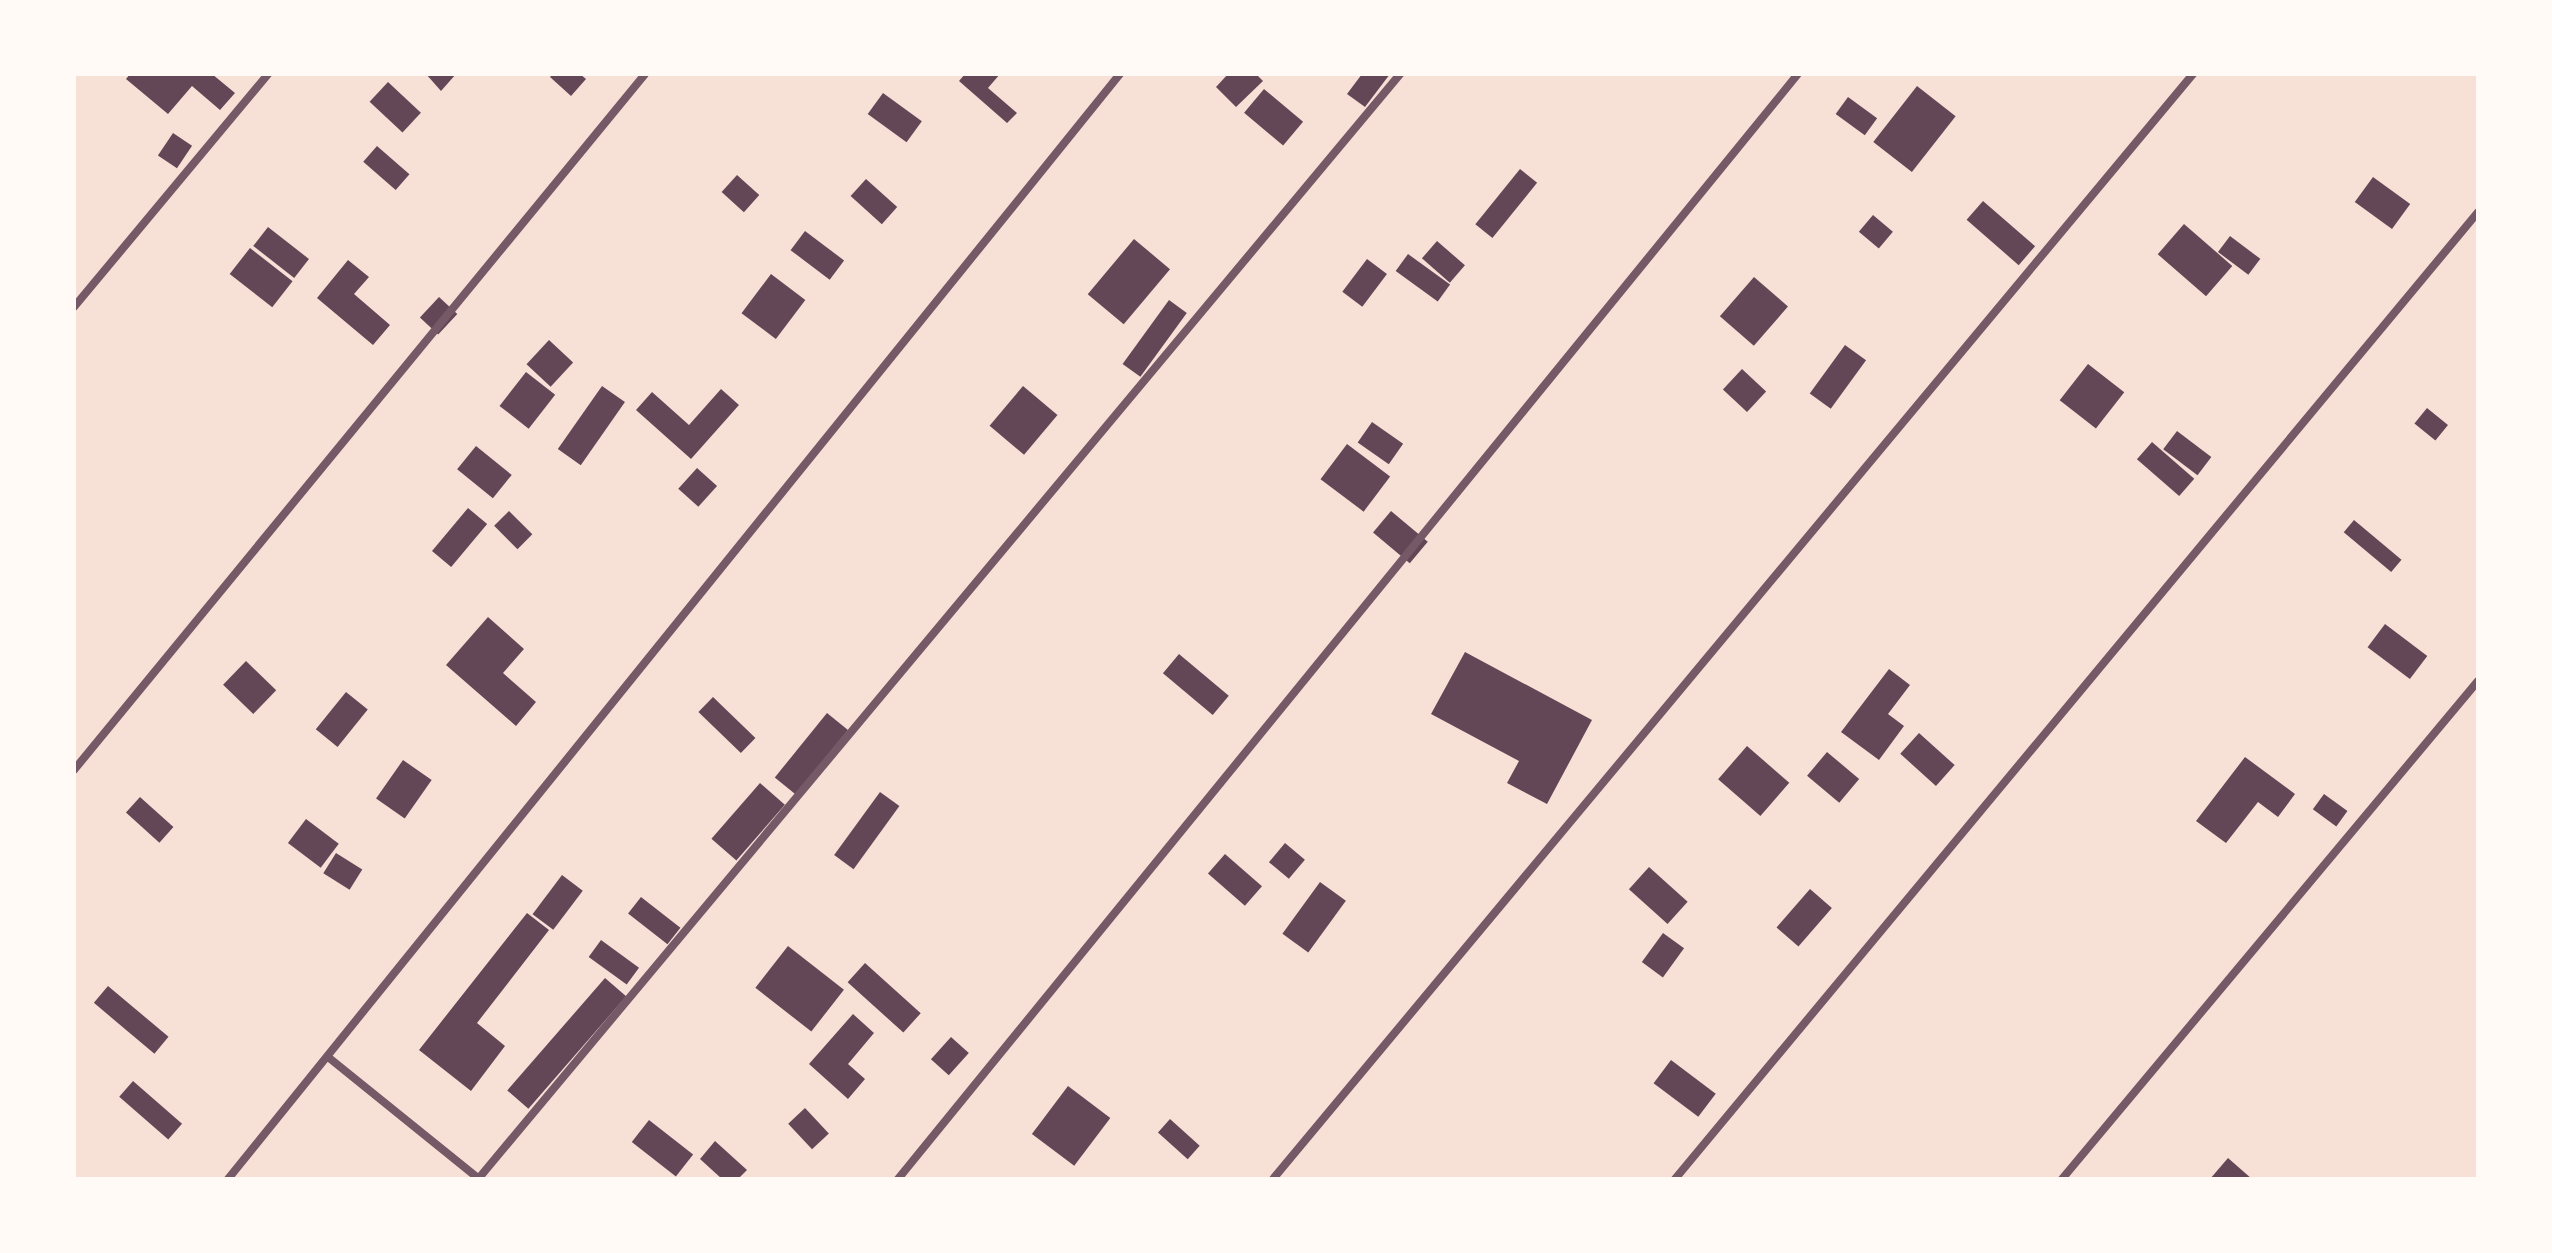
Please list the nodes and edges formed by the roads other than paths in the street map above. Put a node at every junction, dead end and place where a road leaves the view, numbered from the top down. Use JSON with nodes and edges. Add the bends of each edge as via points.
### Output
{"nodes":[{"id":1,"x":268,"y":74,"type":"edge"},
{"id":2,"x":645,"y":74,"type":"edge"},
{"id":3,"x":1120,"y":74,"type":"edge"},
{"id":4,"x":1400,"y":74,"type":"edge"},
{"id":5,"x":1798,"y":74,"type":"edge"},
{"id":6,"x":2193,"y":74,"type":"edge"},
{"id":7,"x":2478,"y":212,"type":"edge"},
{"id":8,"x":74,"y":307,"type":"edge"},
{"id":9,"x":2478,"y":681,"type":"edge"},
{"id":10,"x":74,"y":770,"type":"edge"},
{"id":11,"x":328,"y":1057,"type":"junction"},
{"id":12,"x":228,"y":1179,"type":"edge"},
{"id":13,"x":479,"y":1179,"type":"edge"},
{"id":14,"x":898,"y":1179,"type":"edge"},
{"id":15,"x":1273,"y":1179,"type":"edge"},
{"id":16,"x":1675,"y":1179,"type":"edge"},
{"id":17,"x":2062,"y":1179,"type":"edge"}],
"edges":[{"from":1,"to":8,"type":"street"},
{"from":2,"to":10,"type":"street"},
{"from":3,"to":11,"type":"street"},
{"from":4,"to":13,"type":"street"},
{"from":5,"to":14,"type":"street"},
{"from":6,"to":15,"type":"street"},
{"from":7,"to":16,"type":"street"},
{"from":9,"to":17,"type":"street"},
{"from":11,"to":12,"type":"street"},
{"from":11,"to":13,"type":"street"}]}
